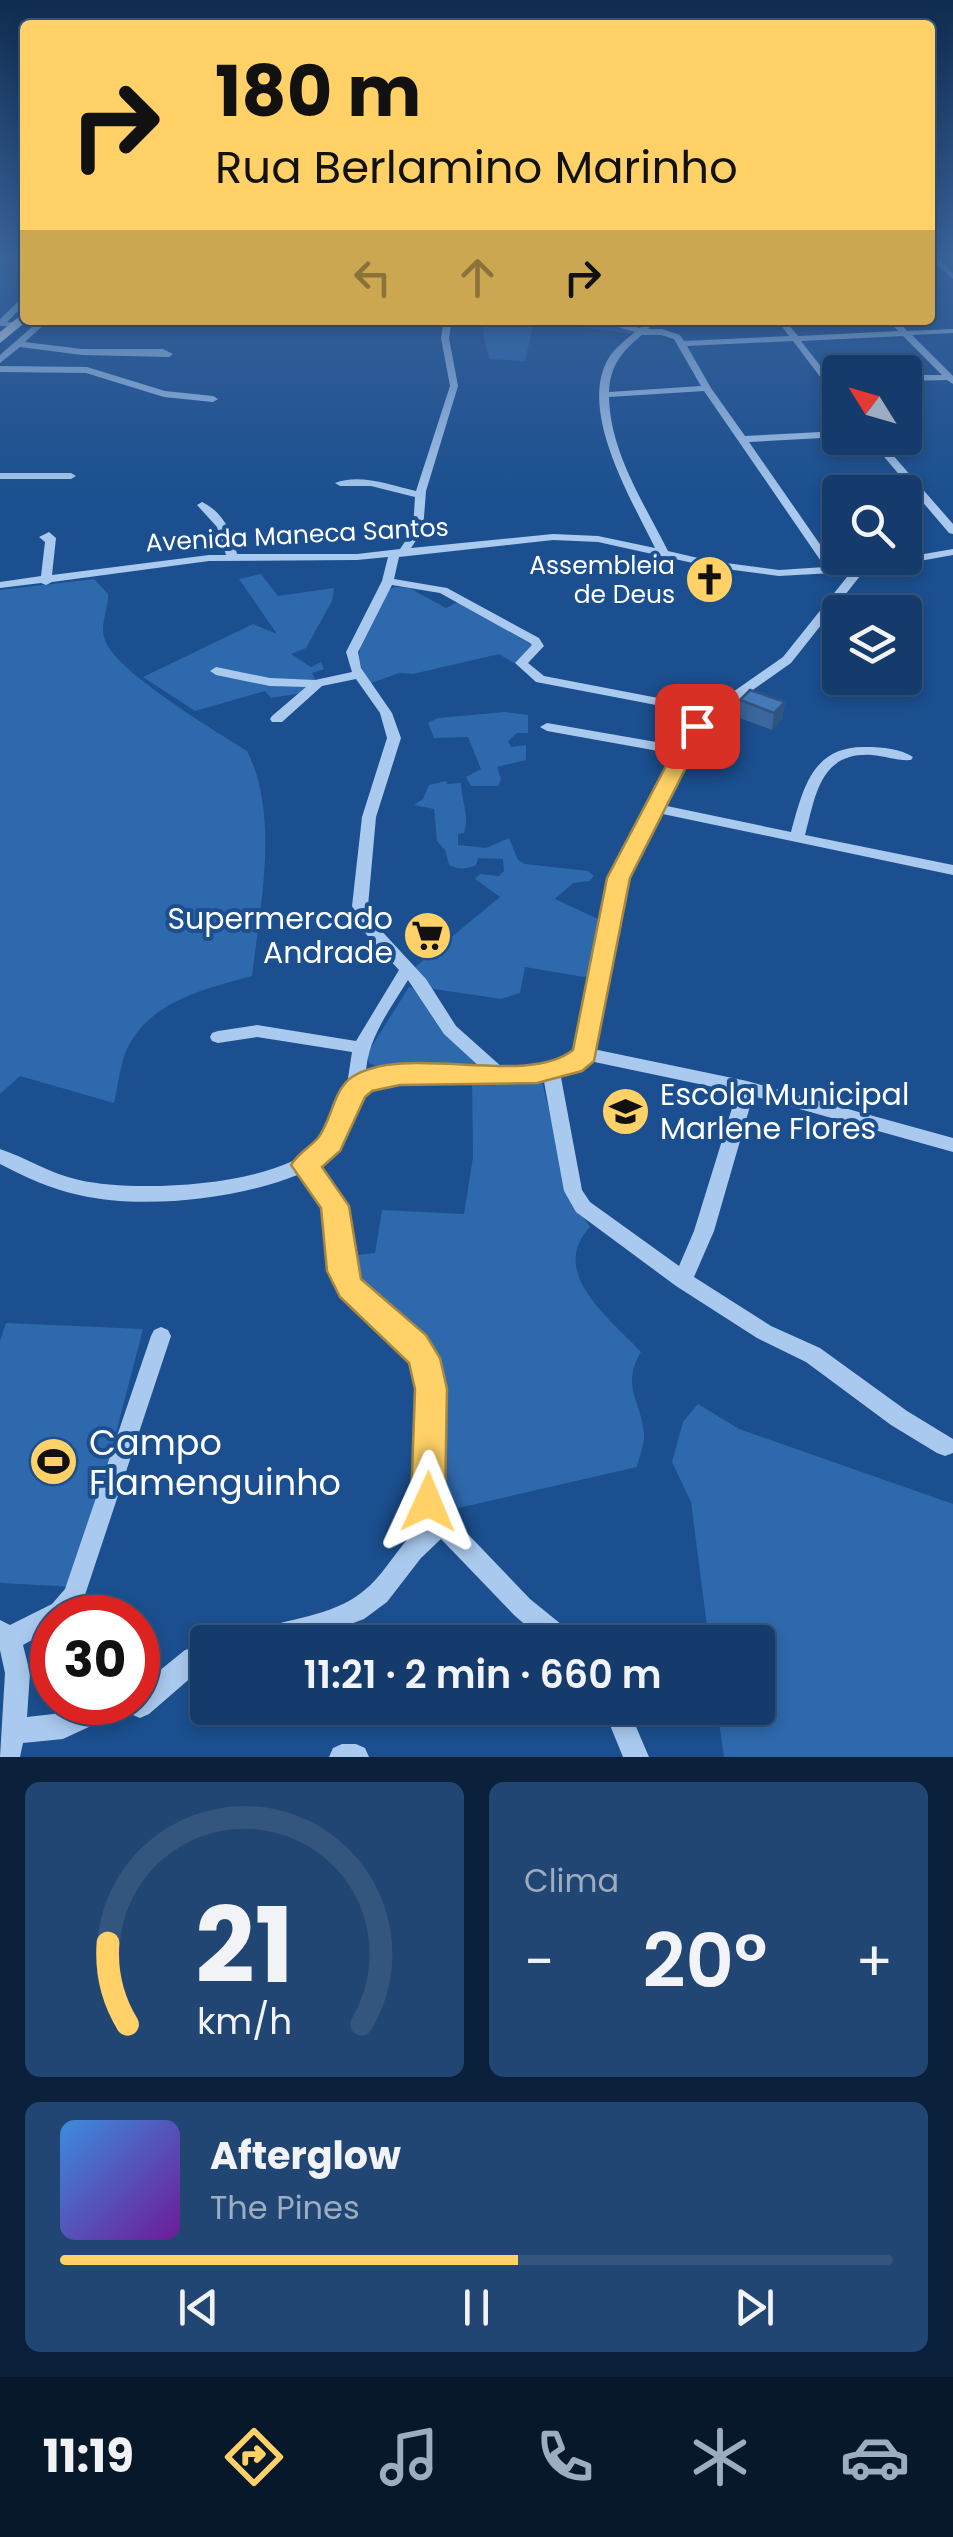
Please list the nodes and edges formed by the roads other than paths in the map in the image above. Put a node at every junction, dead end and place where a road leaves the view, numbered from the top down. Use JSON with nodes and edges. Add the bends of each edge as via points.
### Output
{"nodes":[{"id":1,"x":23,"y":340,"type":"edge"},
{"id":2,"x":445,"y":340,"type":"edge"},
{"id":3,"x":633,"y":340,"type":"edge"},
{"id":4,"x":677,"y":340,"type":"edge"},
{"id":5,"x":795,"y":340,"type":"joint"},
{"id":6,"x":913,"y":340,"type":"edge"},
{"id":7,"x":18,"y":344,"type":"junction"},
{"id":8,"x":682,"y":344,"type":"junction"},
{"id":9,"x":152,"y":352,"type":"dead end"},
{"id":10,"x":0,"y":360,"type":"edge"},
{"id":11,"x":0,"y":369,"type":"edge"},
{"id":12,"x":822,"y":369,"type":"edge"},
{"id":13,"x":922,"y":378,"type":"edge"},
{"id":14,"x":951,"y":379,"type":"edge"},
{"id":15,"x":707,"y":388,"type":"junction"},
{"id":16,"x":604,"y":395,"type":"junction"},
{"id":17,"x":213,"y":399,"type":"dead end"},
{"id":18,"x":822,"y":435,"type":"edge"},
{"id":19,"x":745,"y":440,"type":"junction"},
{"id":20,"x":888,"y":455,"type":"edge"},
{"id":21,"x":0,"y":476,"type":"edge"},
{"id":22,"x":70,"y":476,"type":"dead end"},
{"id":23,"x":340,"y":483,"type":"dead end"},
{"id":24,"x":421,"y":495,"type":"junction"},
{"id":25,"x":202,"y":506,"type":"dead end"},
{"id":26,"x":953,"y":531,"type":"edge"},
{"id":27,"x":50,"y":540,"type":"dead end"},
{"id":28,"x":953,"y":552,"type":"edge"},
{"id":29,"x":662,"y":553,"type":"junction"},
{"id":30,"x":398,"y":554,"type":"junction"},
{"id":31,"x":822,"y":555,"type":"edge"},
{"id":32,"x":232,"y":556,"type":"junction"},
{"id":33,"x":922,"y":557,"type":"edge"},
{"id":34,"x":822,"y":571,"type":"edge"},
{"id":35,"x":854,"y":575,"type":"edge"},
{"id":36,"x":388,"y":581,"type":"junction"},
{"id":37,"x":46,"y":582,"type":"junction"},
{"id":38,"x":0,"y":586,"type":"edge"},
{"id":39,"x":216,"y":671,"type":"dead end"},
{"id":40,"x":360,"y":674,"type":"junction"},
{"id":41,"x":317,"y":684,"type":"junction"},
{"id":42,"x":712,"y":712,"type":"junction"},
{"id":43,"x":277,"y":719,"type":"dead end"},
{"id":44,"x":548,"y":727,"type":"dead end"},
{"id":45,"x":682,"y":751,"type":"junction"},
{"id":46,"x":906,"y":758,"type":"dead end"},
{"id":47,"x":654,"y":808,"type":"junction"},
{"id":48,"x":797,"y":837,"type":"junction"},
{"id":49,"x":953,"y":870,"type":"edge"},
{"id":50,"x":406,"y":971,"type":"junction"},
{"id":51,"x":218,"y":1038,"type":"dead end"},
{"id":52,"x":364,"y":1048,"type":"junction"},
{"id":53,"x":587,"y":1048,"type":"junction"},
{"id":54,"x":552,"y":1070,"type":"junction"},
{"id":55,"x":498,"y":1073,"type":"junction"},
{"id":56,"x":364,"y":1082,"type":"junction"},
{"id":57,"x":747,"y":1088,"type":"junction"},
{"id":58,"x":953,"y":1145,"type":"edge"},
{"id":59,"x":0,"y":1156,"type":"edge"},
{"id":60,"x":305,"y":1165,"type":"junction"},
{"id":61,"x":683,"y":1280,"type":"junction"},
{"id":62,"x":161,"y":1336,"type":"dead end"},
{"id":63,"x":946,"y":1446,"type":"dead end"},
{"id":64,"x":444,"y":1526,"type":"junction"},
{"id":65,"x":318,"y":1625,"type":"edge"},
{"id":66,"x":543,"y":1625,"type":"edge"},
{"id":67,"x":5,"y":1636,"type":"edge"},
{"id":68,"x":190,"y":1661,"type":"edge"},
{"id":69,"x":160,"y":1679,"type":"edge"},
{"id":70,"x":65,"y":1725,"type":"edge"},
{"id":71,"x":623,"y":1725,"type":"edge"},
{"id":72,"x":13,"y":1731,"type":"junction"},
{"id":73,"x":7,"y":1757,"type":"edge"},
{"id":74,"x":342,"y":1757,"type":"edge"},
{"id":75,"x":356,"y":1757,"type":"edge"},
{"id":76,"x":636,"y":1757,"type":"edge"}],
"edges":[{"from":1,"to":7,"type":"street"},
{"from":2,"to":24,"type":"street","via":[[454,386]]},
{"from":3,"to":16,"type":"street","via":[[611,362]]},
{"from":4,"to":8,"type":"street"},
{"from":5,"to":8,"type":"street"},
{"from":5,"to":12,"type":"street"},
{"from":6,"to":14,"type":"street"},
{"from":7,"to":9,"type":"street"},
{"from":7,"to":10,"type":"street"},
{"from":8,"to":15,"type":"street"},
{"from":11,"to":17,"type":"street","via":[[87,370],[164,394]]},
{"from":13,"to":14,"type":"street"},
{"from":15,"to":16,"type":"street"},
{"from":15,"to":19,"type":"street"},
{"from":16,"to":29,"type":"street","via":[[611,438]]},
{"from":18,"to":19,"type":"street"},
{"from":19,"to":31,"type":"street"},
{"from":20,"to":26,"type":"street"},
{"from":21,"to":22,"type":"street"},
{"from":23,"to":24,"type":"street"},
{"from":24,"to":30,"type":"street","via":[[418,530]]},
{"from":25,"to":32,"type":"street","via":[[215,515]]},
{"from":27,"to":37,"type":"street"},
{"from":28,"to":33,"type":"street","name":"Avenida Maneca Santos"},
{"from":29,"to":30,"type":"street","name":"Avenida Maneca Santos","via":[[570,536]]},
{"from":29,"to":34,"type":"street","name":"Avenida Maneca Santos","via":[[756,571]]},
{"from":30,"to":32,"type":"street","name":"Avenida Maneca Santos"},
{"from":30,"to":36,"type":"street"},
{"from":32,"to":37,"type":"street","name":"Avenida Maneca Santos"},
{"from":35,"to":42,"type":"street","via":[[777,670]]},
{"from":36,"to":40,"type":"street","via":[[354,644]]},
{"from":36,"to":42,"type":"street","via":[[443,590],[536,642],[522,665],[540,679]]},
{"from":37,"to":38,"type":"street","name":"Avenida Maneca Santos"},
{"from":39,"to":41,"type":"street"},
{"from":40,"to":41,"type":"street"},
{"from":40,"to":50,"type":"street","via":[[394,738],[370,817],[360,906]]},
{"from":41,"to":43,"type":"street"},
{"from":42,"to":45,"type":"street"},
{"from":44,"to":45,"type":"street"},
{"from":45,"to":47,"type":"street"},
{"from":46,"to":48,"type":"street","via":[[860,752],[822,764]]},
{"from":47,"to":48,"type":"street"},
{"from":47,"to":53,"type":"street","via":[[612,900]]},
{"from":48,"to":49,"type":"street"},
{"from":50,"to":52,"type":"street"},
{"from":50,"to":55,"type":"street","via":[[450,1030]]},
{"from":51,"to":52,"type":"street","via":[[257,1031]]},
{"from":52,"to":56,"type":"street","via":[[356,1070]]},
{"from":53,"to":54,"type":"street","via":[[573,1064]]},
{"from":53,"to":57,"type":"street"},
{"from":54,"to":55,"type":"street"},
{"from":54,"to":61,"type":"street","via":[[573,1191],[583,1208]]},
{"from":55,"to":56,"type":"street"},
{"from":56,"to":60,"type":"street","via":[[330,1144]]},
{"from":57,"to":58,"type":"street"},
{"from":57,"to":61,"type":"street"},
{"from":59,"to":60,"type":"street","via":[[74,1186],[118,1191],[228,1184]]},
{"from":60,"to":64,"type":"street","via":[[335,1206],[342,1271],[351,1288],[424,1358],[431,1389],[428,1502]]},
{"from":61,"to":63,"type":"street","via":[[813,1355]]},
{"from":62,"to":67,"type":"street","via":[[74,1596],[60,1612]]},
{"from":64,"to":65,"type":"street","via":[[426,1532],[367,1603]]},
{"from":64,"to":66,"type":"street"},
{"from":67,"to":72,"type":"street","via":[[16,1665]]},
{"from":68,"to":69,"type":"street"},
{"from":70,"to":72,"type":"street"},
{"from":71,"to":76,"type":"street"},
{"from":72,"to":73,"type":"street"},
{"from":74,"to":75,"type":"street"}]}
